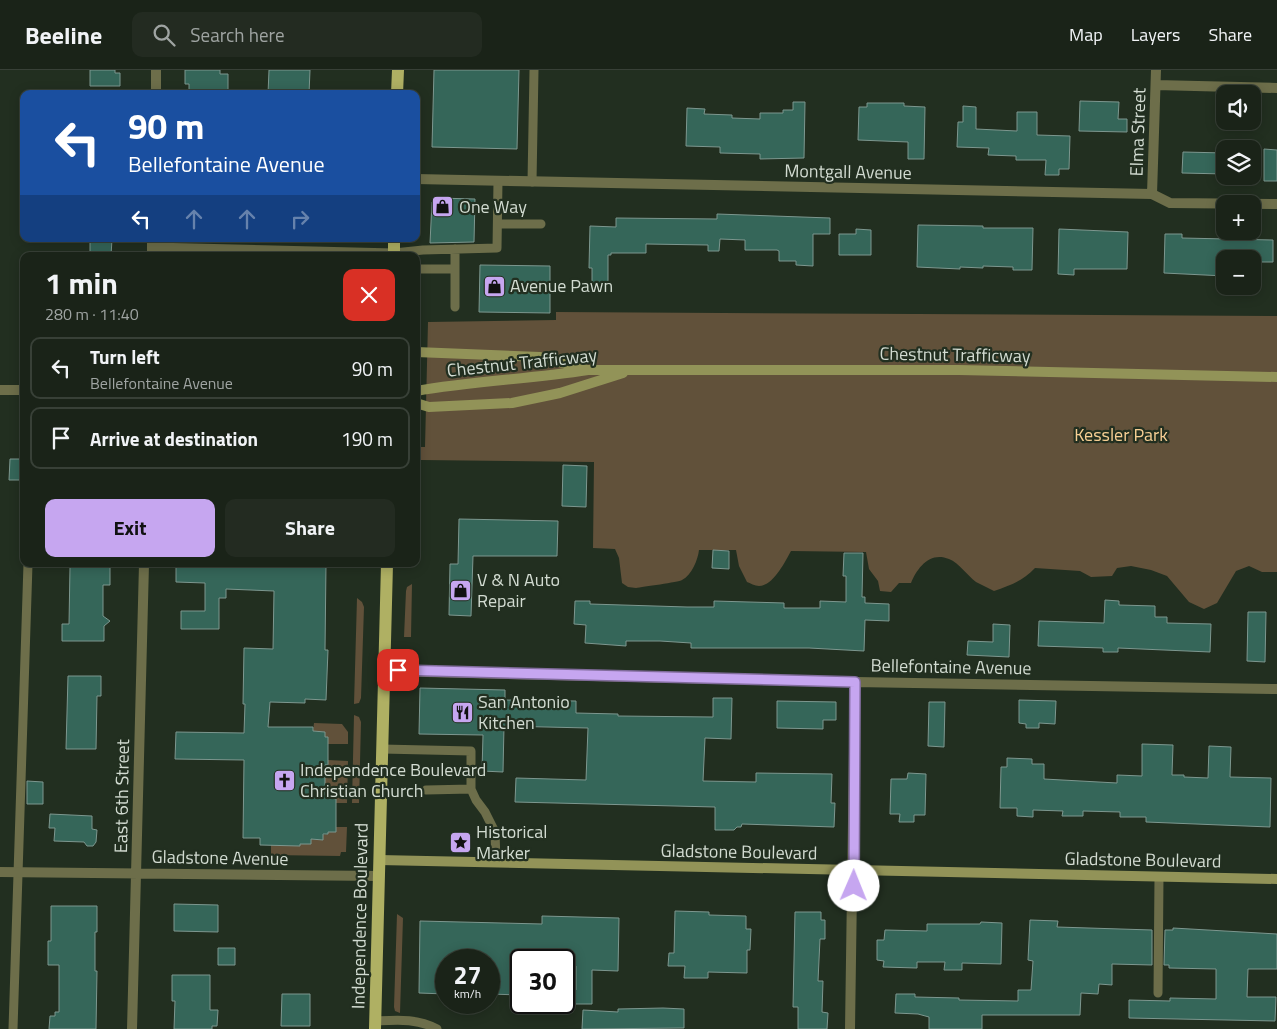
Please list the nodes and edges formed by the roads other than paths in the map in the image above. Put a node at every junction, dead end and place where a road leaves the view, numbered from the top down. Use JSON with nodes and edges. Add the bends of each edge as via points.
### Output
{"nodes":[{"id":1,"x":156,"y":70,"type":"edge"},
{"id":2,"x":398,"y":70,"type":"edge"},
{"id":3,"x":534,"y":70,"type":"edge"},
{"id":4,"x":1156,"y":70,"type":"edge"},
{"id":5,"x":1156,"y":86,"type":"junction"},
{"id":6,"x":1277,"y":88,"type":"edge"},
{"id":7,"x":156,"y":90,"type":"edge"},
{"id":8,"x":397,"y":90,"type":"edge"},
{"id":9,"x":420,"y":179,"type":"edge"},
{"id":10,"x":498,"y":181,"type":"junction"},
{"id":11,"x":532,"y":182,"type":"junction"},
{"id":12,"x":1152,"y":194,"type":"junction"},
{"id":13,"x":1277,"y":204,"type":"edge"},
{"id":14,"x":498,"y":224,"type":"junction"},
{"id":15,"x":541,"y":224,"type":"dead end"},
{"id":16,"x":152,"y":247,"type":"edge"},
{"id":17,"x":455,"y":249,"type":"junction"},
{"id":18,"x":325,"y":252,"type":"edge"},
{"id":19,"x":418,"y":252,"type":"edge"},
{"id":20,"x":420,"y":268,"type":"edge"},
{"id":21,"x":455,"y":269,"type":"junction"},
{"id":22,"x":455,"y":307,"type":"dead end"},
{"id":23,"x":420,"y":352,"type":"edge"},
{"id":24,"x":588,"y":370,"type":"junction"},
{"id":25,"x":632,"y":370,"type":"junction"},
{"id":26,"x":1277,"y":377,"type":"edge"},
{"id":27,"x":0,"y":390,"type":"edge"},
{"id":28,"x":20,"y":390,"type":"edge"},
{"id":29,"x":420,"y":390,"type":"edge"},
{"id":30,"x":420,"y":404,"type":"edge"},
{"id":31,"x":28,"y":567,"type":"edge"},
{"id":32,"x":144,"y":567,"type":"edge"},
{"id":33,"x":387,"y":567,"type":"edge"},
{"id":34,"x":384,"y":671,"type":"junction"},
{"id":35,"x":855,"y":682,"type":"junction"},
{"id":36,"x":1277,"y":689,"type":"edge"},
{"id":37,"x":382,"y":749,"type":"junction"},
{"id":38,"x":471,"y":789,"type":"junction"},
{"id":39,"x":426,"y":790,"type":"dead end"},
{"id":40,"x":380,"y":860,"type":"junction"},
{"id":41,"x":496,"y":862,"type":"junction"},
{"id":42,"x":854,"y":870,"type":"junction"},
{"id":43,"x":0,"y":872,"type":"edge"},
{"id":44,"x":17,"y":872,"type":"junction"},
{"id":45,"x":136,"y":873,"type":"junction"},
{"id":46,"x":379,"y":876,"type":"junction"},
{"id":47,"x":1159,"y":877,"type":"junction"},
{"id":48,"x":1277,"y":879,"type":"edge"},
{"id":49,"x":1158,"y":993,"type":"dead end"},
{"id":50,"x":375,"y":1025,"type":"edge"},
{"id":51,"x":13,"y":1029,"type":"edge"},
{"id":52,"x":132,"y":1029,"type":"edge"},
{"id":53,"x":437,"y":1029,"type":"edge"},
{"id":54,"x":850,"y":1029,"type":"edge"}],
"edges":[{"from":1,"to":7,"type":"street"},
{"from":2,"to":8,"type":"main road"},
{"from":3,"to":11,"type":"lane"},
{"from":4,"to":5,"type":"street","name":"Elma Street"},
{"from":5,"to":6,"type":"street"},
{"from":5,"to":12,"type":"street","name":"Elma Street"},
{"from":9,"to":10,"type":"street","name":"Montgall Avenue"},
{"from":10,"to":11,"type":"street","name":"Montgall Avenue"},
{"from":10,"to":14,"type":"lane"},
{"from":11,"to":12,"type":"street","name":"Montgall Avenue"},
{"from":12,"to":13,"type":"street","name":"Montgall Avenue","via":[[1170,203]]},
{"from":14,"to":15,"type":"lane"},
{"from":14,"to":17,"type":"lane","via":[[497,248]]},
{"from":16,"to":18,"type":"lane"},
{"from":17,"to":19,"type":"lane"},
{"from":17,"to":21,"type":"lane"},
{"from":20,"to":21,"type":"lane"},
{"from":21,"to":22,"type":"lane"},
{"from":23,"to":24,"type":"street","via":[[540,357]]},
{"from":24,"to":25,"type":"street","name":"Chestnut Trafficway"},
{"from":24,"to":29,"type":"street","name":"Chestnut Trafficway"},
{"from":25,"to":26,"type":"street","name":"Chestnut Trafficway","via":[[959,370]]},
{"from":25,"to":30,"type":"street","name":"Chestnut Trafficway","via":[[560,393],[512,403]]},
{"from":27,"to":28,"type":"street"},
{"from":31,"to":44,"type":"lane"},
{"from":32,"to":45,"type":"street","name":"East 6th Street"},
{"from":33,"to":34,"type":"main road","name":"Independence Boulevard"},
{"from":34,"to":35,"type":"street","name":"Bellefontaine Avenue"},
{"from":34,"to":37,"type":"main road","name":"Independence Boulevard"},
{"from":35,"to":36,"type":"street","name":"Bellefontaine Avenue"},
{"from":35,"to":42,"type":"street"},
{"from":37,"to":38,"type":"lane","via":[[471,751]]},
{"from":37,"to":40,"type":"main road","name":"Independence Boulevard"},
{"from":38,"to":39,"type":"lane"},
{"from":38,"to":41,"type":"lane","via":[[495,832]]},
{"from":40,"to":41,"type":"street","name":"Gladstone Boulevard"},
{"from":40,"to":46,"type":"main road","name":"Independence Boulevard"},
{"from":41,"to":42,"type":"street","name":"Gladstone Boulevard"},
{"from":42,"to":47,"type":"street","name":"Gladstone Boulevard"},
{"from":42,"to":54,"type":"street"},
{"from":43,"to":44,"type":"street","name":"Gladstone Avenue"},
{"from":44,"to":45,"type":"street","name":"Gladstone Avenue"},
{"from":44,"to":51,"type":"lane"},
{"from":45,"to":46,"type":"street","name":"Gladstone Avenue"},
{"from":45,"to":52,"type":"street","name":"East 6th Street"},
{"from":46,"to":50,"type":"main road","name":"Independence Boulevard"},
{"from":47,"to":48,"type":"street","name":"Gladstone Boulevard"},
{"from":47,"to":49,"type":"lane"},
{"from":50,"to":53,"type":"lane","via":[[404,1020]]}]}
